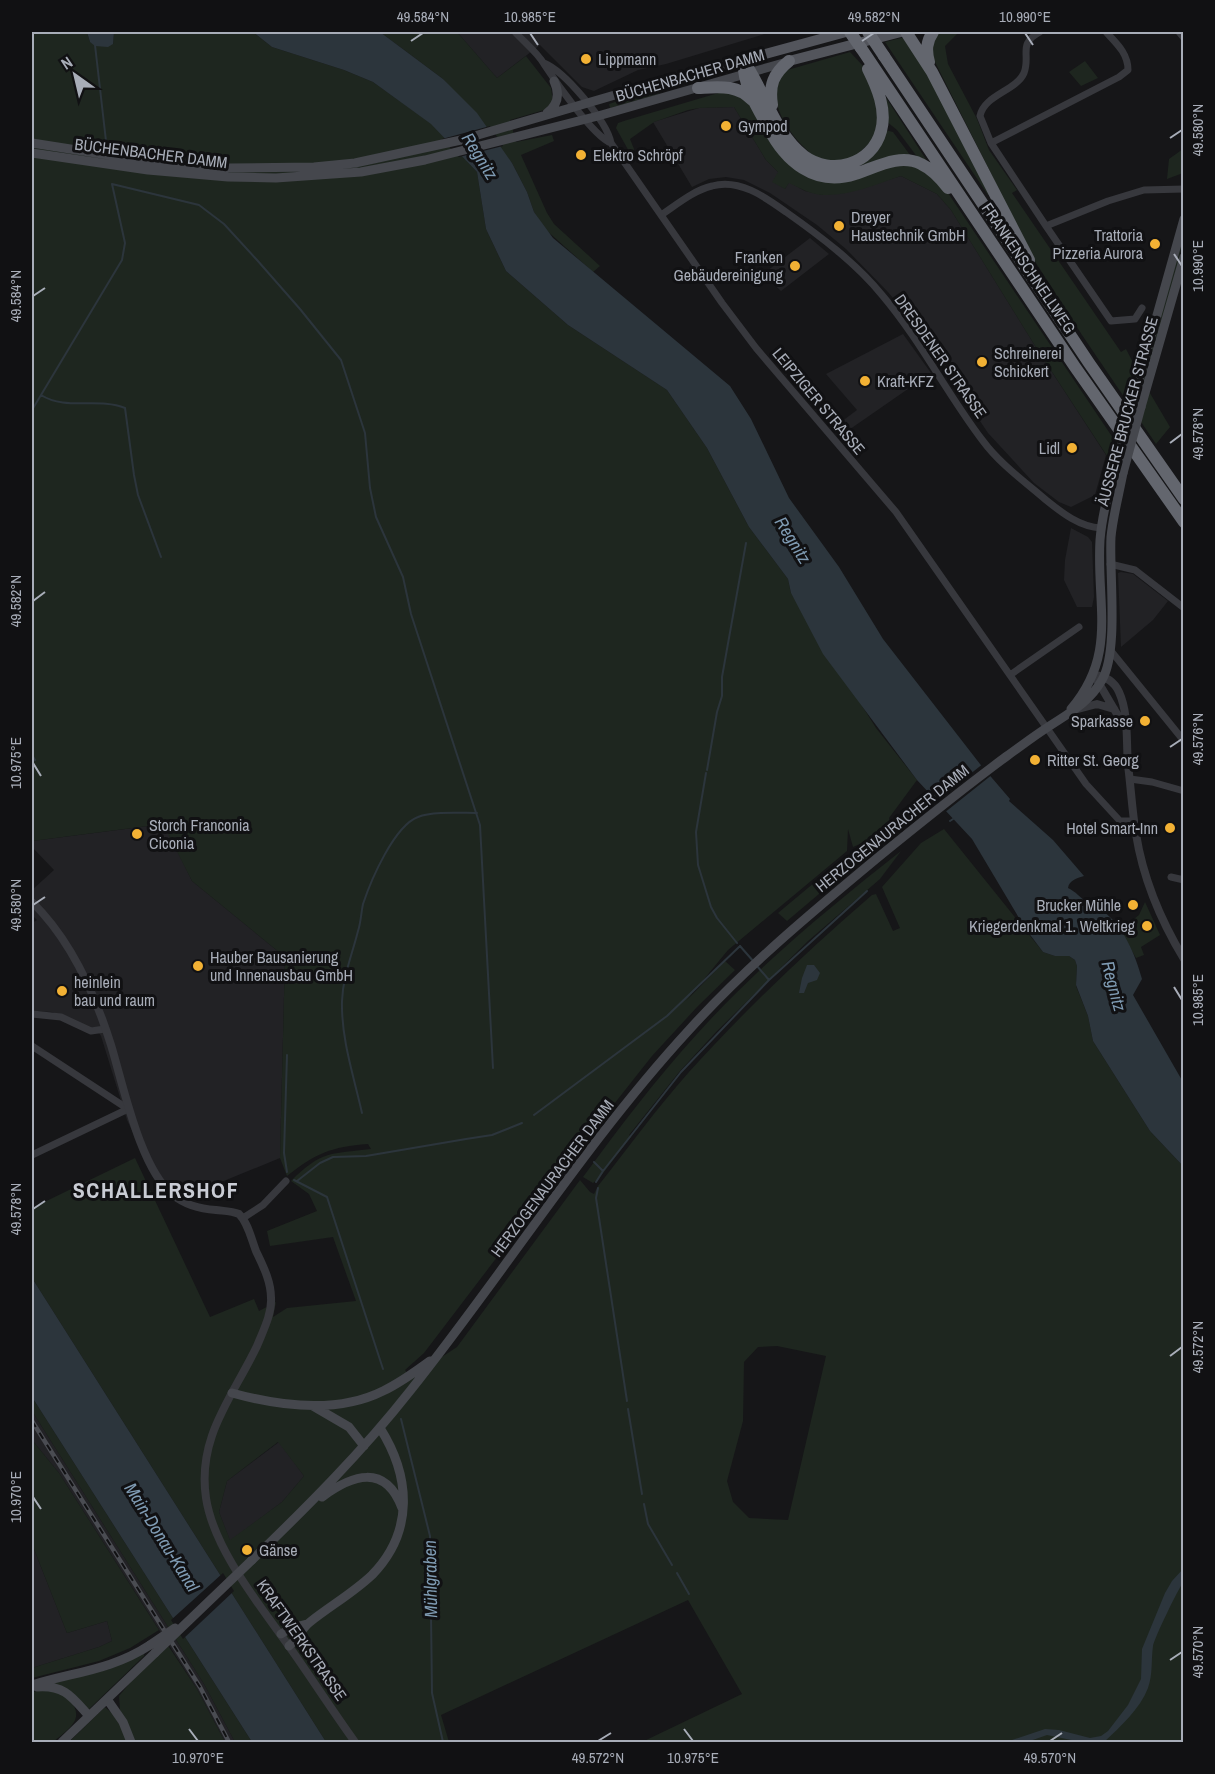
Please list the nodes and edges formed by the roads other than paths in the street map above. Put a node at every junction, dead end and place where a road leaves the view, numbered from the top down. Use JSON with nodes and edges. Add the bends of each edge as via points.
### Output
{"nodes":[{"id":1,"x":515,"y":32,"type":"edge"},
{"id":2,"x":848,"y":32,"type":"edge"},
{"id":3,"x":901,"y":32,"type":"edge"},
{"id":4,"x":906,"y":32,"type":"edge"},
{"id":5,"x":933,"y":32,"type":"edge"},
{"id":6,"x":1040,"y":32,"type":"edge"},
{"id":7,"x":1106,"y":32,"type":"edge"},
{"id":8,"x":1179,"y":32,"type":"edge"},
{"id":9,"x":874,"y":33,"type":"edge"},
{"id":10,"x":1184,"y":38,"type":"edge"},
{"id":11,"x":861,"y":48,"type":"junction"},
{"id":12,"x":743,"y":60,"type":"junction"},
{"id":13,"x":789,"y":62,"type":"junction"},
{"id":14,"x":544,"y":63,"type":"junction"},
{"id":15,"x":932,"y":72,"type":"junction"},
{"id":16,"x":748,"y":74,"type":"junction"},
{"id":17,"x":554,"y":81,"type":"junction"},
{"id":18,"x":698,"y":88,"type":"junction"},
{"id":19,"x":587,"y":103,"type":"junction"},
{"id":20,"x":755,"y":103,"type":"junction"},
{"id":21,"x":575,"y":107,"type":"junction"},
{"id":22,"x":772,"y":112,"type":"junction"},
{"id":23,"x":598,"y":116,"type":"junction"},
{"id":24,"x":539,"y":118,"type":"junction"},
{"id":25,"x":586,"y":119,"type":"junction"},
{"id":26,"x":32,"y":143,"type":"edge"},
{"id":27,"x":611,"y":143,"type":"junction"},
{"id":28,"x":991,"y":143,"type":"junction"},
{"id":29,"x":32,"y":153,"type":"edge"},
{"id":30,"x":229,"y":173,"type":"junction"},
{"id":31,"x":1184,"y":189,"type":"edge"},
{"id":32,"x":661,"y":215,"type":"junction"},
{"id":33,"x":975,"y":218,"type":"junction"},
{"id":34,"x":1184,"y":219,"type":"edge"},
{"id":35,"x":1046,"y":226,"type":"junction"},
{"id":36,"x":1184,"y":257,"type":"edge"},
{"id":37,"x":1046,"y":296,"type":"junction"},
{"id":38,"x":1142,"y":308,"type":"dead end"},
{"id":39,"x":1184,"y":499,"type":"edge"},
{"id":40,"x":1184,"y":522,"type":"edge"},
{"id":41,"x":1101,"y":528,"type":"junction"},
{"id":42,"x":1110,"y":564,"type":"junction"},
{"id":43,"x":1184,"y":608,"type":"edge"},
{"id":44,"x":1079,"y":627,"type":"dead end"},
{"id":45,"x":1111,"y":651,"type":"junction"},
{"id":46,"x":1010,"y":675,"type":"junction"},
{"id":47,"x":1094,"y":675,"type":"junction"},
{"id":48,"x":1102,"y":681,"type":"junction"},
{"id":49,"x":1078,"y":709,"type":"junction"},
{"id":50,"x":1115,"y":709,"type":"junction"},
{"id":51,"x":1063,"y":718,"type":"junction"},
{"id":52,"x":1046,"y":728,"type":"junction"},
{"id":53,"x":1125,"y":729,"type":"junction"},
{"id":54,"x":1184,"y":741,"type":"edge"},
{"id":55,"x":1130,"y":778,"type":"junction"},
{"id":56,"x":1184,"y":791,"type":"edge"},
{"id":57,"x":1134,"y":820,"type":"junction"},
{"id":58,"x":1171,"y":877,"type":"dead end"},
{"id":59,"x":1184,"y":880,"type":"edge"},
{"id":60,"x":32,"y":902,"type":"edge"},
{"id":61,"x":1184,"y":959,"type":"edge"},
{"id":62,"x":32,"y":1014,"type":"edge"},
{"id":63,"x":105,"y":1029,"type":"junction"},
{"id":64,"x":32,"y":1046,"type":"edge"},
{"id":65,"x":129,"y":1109,"type":"junction"},
{"id":66,"x":32,"y":1155,"type":"edge"},
{"id":67,"x":286,"y":1181,"type":"dead end"},
{"id":68,"x":243,"y":1218,"type":"junction"},
{"id":69,"x":439,"y":1354,"type":"junction"},
{"id":70,"x":232,"y":1393,"type":"junction"},
{"id":71,"x":314,"y":1406,"type":"junction"},
{"id":72,"x":380,"y":1428,"type":"junction"},
{"id":73,"x":364,"y":1446,"type":"junction"},
{"id":74,"x":304,"y":1510,"type":"junction"},
{"id":75,"x":403,"y":1513,"type":"junction"},
{"id":76,"x":307,"y":1624,"type":"junction"},
{"id":77,"x":281,"y":1634,"type":"junction"},
{"id":78,"x":289,"y":1646,"type":"junction"},
{"id":79,"x":153,"y":1649,"type":"junction"},
{"id":80,"x":32,"y":1686,"type":"edge"},
{"id":81,"x":107,"y":1699,"type":"junction"},
{"id":82,"x":89,"y":1716,"type":"junction"},
{"id":83,"x":62,"y":1743,"type":"edge"},
{"id":84,"x":131,"y":1743,"type":"edge"},
{"id":85,"x":355,"y":1743,"type":"edge"}],
"edges":[{"from":1,"to":14,"type":"street"},
{"from":2,"to":11,"type":"highway","name":"FRANKENSCHNELLWEG","bridge":true},
{"from":2,"to":12,"type":"main road"},
{"from":3,"to":9,"type":"main road"},
{"from":4,"to":15,"type":"highway"},
{"from":5,"to":15,"type":"highway","via":[[926,50]]},
{"from":6,"to":28,"type":"street","via":[[1028,41],[1020,77],[981,111],[982,125]]},
{"from":7,"to":28,"type":"street","via":[[1124,53],[1128,70]]},
{"from":8,"to":10,"type":"street"},
{"from":9,"to":13,"type":"main road"},
{"from":9,"to":37,"type":"highway","name":"FRANKENSCHNELLWEG","bridge":true,"via":[[884,56]]},
{"from":11,"to":22,"type":"highway","via":[[878,91],[883,119],[877,141],[861,159],[848,166],[834,167],[808,159],[789,141]]},
{"from":11,"to":33,"type":"highway","name":"FRANKENSCHNELLWEG"},
{"from":12,"to":16,"type":"highway"},
{"from":12,"to":19,"type":"main road","name":"BÜCHENBACHER DAMM"},
{"from":13,"to":16,"type":"main road","name":"BÜCHENBACHER DAMM"},
{"from":13,"to":22,"type":"highway","via":[[772,82]]},
{"from":14,"to":17,"type":"street"},
{"from":14,"to":19,"type":"street"},
{"from":15,"to":37,"type":"highway"},
{"from":16,"to":18,"type":"main road","name":"BÜCHENBACHER DAMM"},
{"from":16,"to":20,"type":"highway"},
{"from":16,"to":22,"type":"highway"},
{"from":17,"to":21,"type":"street"},
{"from":17,"to":24,"type":"main road","via":[[556,103]]},
{"from":18,"to":20,"type":"highway","via":[[732,87]]},
{"from":18,"to":23,"type":"main road","name":"BÜCHENBACHER DAMM"},
{"from":19,"to":21,"type":"main road","name":"BÜCHENBACHER DAMM"},
{"from":19,"to":23,"type":"street","name":"BÜCHENBACHER DAMM"},
{"from":20,"to":33,"type":"highway","via":[[774,139],[800,168],[832,178],[855,175],[894,161],[920,163]]},
{"from":21,"to":24,"type":"main road","name":"BÜCHENBACHER DAMM"},
{"from":21,"to":25,"type":"street"},
{"from":23,"to":25,"type":"main road","name":"BÜCHENBACHER DAMM"},
{"from":23,"to":27,"type":"street","name":"LEIPZIGER STRASSE"},
{"from":24,"to":30,"type":"main road","name":"BÜCHENBACHER DAMM","via":[[422,150],[355,163]]},
{"from":25,"to":27,"type":"street","name":"LEIPZIGER STRASSE","via":[[599,136]]},
{"from":25,"to":30,"type":"main road","name":"BÜCHENBACHER DAMM","via":[[361,172],[276,178]]},
{"from":26,"to":30,"type":"main road","name":"BÜCHENBACHER DAMM"},
{"from":27,"to":32,"type":"street","name":"LEIPZIGER STRASSE"},
{"from":28,"to":35,"type":"street"},
{"from":29,"to":30,"type":"main road","name":"BÜCHENBACHER DAMM","via":[[148,170]]},
{"from":31,"to":35,"type":"street","via":[[1144,190]]},
{"from":32,"to":41,"type":"street","name":"DRESDENER STRASSE","via":[[703,189],[723,184],[742,186],[782,209],[837,251],[881,293],[909,328],[983,441],[1011,471],[1079,523]]},
{"from":32,"to":46,"type":"street","name":"LEIPZIGER STRASSE","via":[[756,348],[896,512]]},
{"from":33,"to":40,"type":"highway","name":"FRANKENSCHNELLWEG"},
{"from":34,"to":41,"type":"main road","name":"ÄUSSERE BRUCKER STRASSE","bridge":true},
{"from":35,"to":38,"type":"street","via":[[1111,321],[1135,319]]},
{"from":36,"to":42,"type":"main road","name":"ÄUSSERE BRUCKER STRASSE","bridge":true,"via":[[1123,473],[1111,532]]},
{"from":37,"to":39,"type":"highway","name":"FRANKENSCHNELLWEG"},
{"from":41,"to":47,"type":"main road","name":"ÄUSSERE BRUCKER STRASSE","via":[[1101,639]]},
{"from":42,"to":43,"type":"street","via":[[1135,570]]},
{"from":42,"to":45,"type":"main road","name":"ÄUSSERE BRUCKER STRASSE"},
{"from":44,"to":46,"type":"street"},
{"from":45,"to":48,"type":"main road","name":"ÄUSSERE BRUCKER STRASSE"},
{"from":45,"to":54,"type":"street"},
{"from":46,"to":52,"type":"street","name":"LEIPZIGER STRASSE"},
{"from":47,"to":48,"type":"street"},
{"from":47,"to":51,"type":"main road","name":"HERZOGENAURACHER DAMM"},
{"from":48,"to":49,"type":"main road","name":"ÄUSSERE BRUCKER STRASSE"},
{"from":48,"to":50,"type":"street"},
{"from":48,"to":53,"type":"street","via":[[1113,683],[1120,693]]},
{"from":49,"to":50,"type":"street","via":[[1097,704]]},
{"from":49,"to":51,"type":"main road","name":"HERZOGENAURACHER DAMM"},
{"from":50,"to":53,"type":"street"},
{"from":51,"to":52,"type":"main road","name":"HERZOGENAURACHER DAMM"},
{"from":52,"to":57,"type":"street","name":"LEIPZIGER STRASSE","via":[[1116,818],[1124,822]]},
{"from":52,"to":69,"type":"main road","name":"HERZOGENAURACHER DAMM","via":[[939,808],[795,927],[690,1028],[610,1124]]},
{"from":53,"to":55,"type":"street"},
{"from":55,"to":56,"type":"street"},
{"from":55,"to":57,"type":"street"},
{"from":57,"to":61,"type":"street","via":[[1154,897]]},
{"from":58,"to":59,"type":"street"},
{"from":60,"to":63,"type":"street","via":[[53,925],[72,957]]},
{"from":62,"to":63,"type":"street","via":[[61,1017],[91,1031]]},
{"from":63,"to":65,"type":"street"},
{"from":64,"to":65,"type":"street"},
{"from":65,"to":66,"type":"street"},
{"from":65,"to":68,"type":"street","via":[[154,1170],[167,1190],[190,1204],[235,1212]]},
{"from":67,"to":68,"type":"street","via":[[263,1205]]},
{"from":68,"to":70,"type":"street","name":"KRAFTWERKSTRASSE","via":[[267,1275],[271,1300],[261,1336]]},
{"from":69,"to":71,"type":"main road","via":[[381,1393]]},
{"from":69,"to":72,"type":"main road","name":"HERZOGENAURACHER DAMM"},
{"from":70,"to":71,"type":"main road","via":[[269,1402]]},
{"from":70,"to":77,"type":"street","name":"KRAFTWERKSTRASSE","via":[[207,1448],[207,1503],[227,1552]]},
{"from":71,"to":73,"type":"main road","via":[[349,1427]]},
{"from":72,"to":73,"type":"main road","name":"HERZOGENAURACHER DAMM"},
{"from":72,"to":75,"type":"main road","via":[[399,1474]]},
{"from":73,"to":74,"type":"main road","name":"HERZOGENAURACHER DAMM"},
{"from":74,"to":75,"type":"main road","via":[[347,1481],[368,1477],[381,1480],[392,1489]]},
{"from":74,"to":79,"type":"main road","name":"HERZOGENAURACHER DAMM","bridge":true,"via":[[199,1611]]},
{"from":75,"to":76,"type":"main road","via":[[399,1536],[384,1561],[360,1585]]},
{"from":76,"to":77,"type":"main road"},
{"from":76,"to":78,"type":"main road"},
{"from":77,"to":78,"type":"street","name":"KRAFTWERKSTRASSE"},
{"from":78,"to":85,"type":"street","name":"KRAFTWERKSTRASSE"},
{"from":79,"to":80,"type":"main road","via":[[112,1665]]},
{"from":79,"to":81,"type":"main road","name":"HERZOGENAURACHER DAMM"},
{"from":80,"to":82,"type":"main road","via":[[59,1688]]},
{"from":81,"to":82,"type":"main road","name":"HERZOGENAURACHER DAMM"},
{"from":81,"to":84,"type":"main road","via":[[123,1722]]},
{"from":82,"to":83,"type":"main road","name":"HERZOGENAURACHER DAMM"}]}
